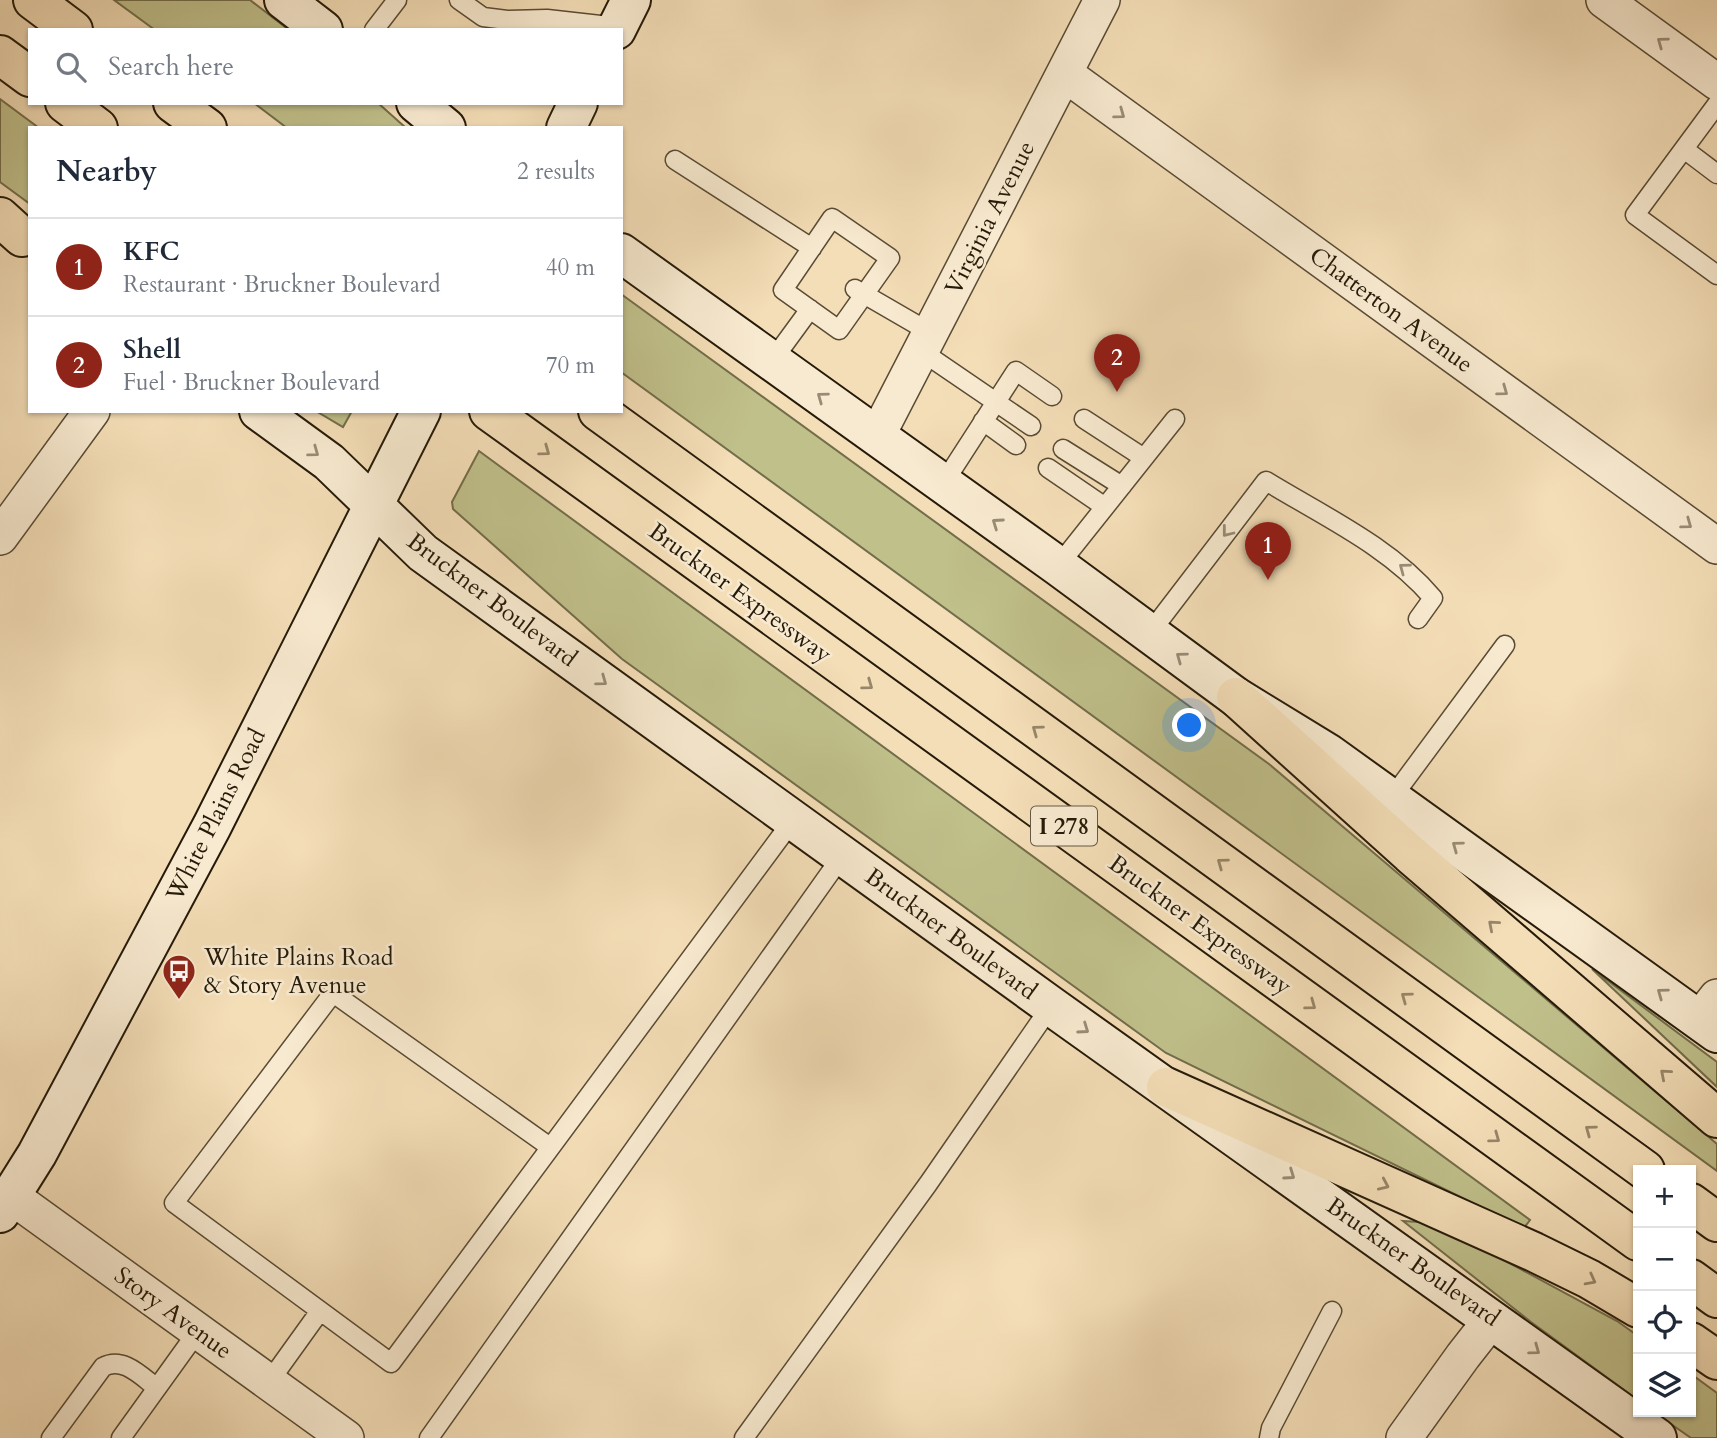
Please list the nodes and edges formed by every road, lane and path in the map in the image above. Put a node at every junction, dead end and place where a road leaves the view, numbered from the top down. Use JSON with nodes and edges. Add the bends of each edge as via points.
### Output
{"nodes":[{"id":1,"x":33,"y":0,"type":"edge"},
{"id":2,"x":397,"y":0,"type":"edge"},
{"id":3,"x":459,"y":0,"type":"edge"},
{"id":4,"x":1102,"y":0,"type":"edge"},
{"id":5,"x":1604,"y":0,"type":"edge"},
{"id":6,"x":622,"y":19,"type":"edge"},
{"id":7,"x":70,"y":28,"type":"edge"},
{"id":8,"x":376,"y":28,"type":"edge"},
{"id":9,"x":0,"y":55,"type":"edge"},
{"id":10,"x":1065,"y":74,"type":"junction"},
{"id":11,"x":28,"y":76,"type":"edge"},
{"id":12,"x":1717,"y":82,"type":"edge"},
{"id":13,"x":1717,"y":104,"type":"edge"},
{"id":14,"x":68,"y":105,"type":"edge"},
{"id":15,"x":176,"y":105,"type":"edge"},
{"id":16,"x":418,"y":105,"type":"edge"},
{"id":17,"x":577,"y":105,"type":"edge"},
{"id":18,"x":95,"y":126,"type":"edge"},
{"id":19,"x":204,"y":126,"type":"edge"},
{"id":20,"x":444,"y":126,"type":"edge"},
{"id":21,"x":567,"y":126,"type":"edge"},
{"id":22,"x":1684,"y":149,"type":"junction"},
{"id":23,"x":675,"y":160,"type":"dead end"},
{"id":24,"x":1717,"y":174,"type":"edge"},
{"id":25,"x":623,"y":254,"type":"edge"},
{"id":26,"x":813,"y":257,"type":"junction"},
{"id":27,"x":1717,"y":275,"type":"edge"},
{"id":28,"x":860,"y":292,"type":"junction"},
{"id":29,"x":810,"y":309,"type":"junction"},
{"id":30,"x":926,"y":342,"type":"junction"},
{"id":31,"x":772,"y":361,"type":"junction"},
{"id":32,"x":1052,"y":396,"type":"dead end"},
{"id":33,"x":995,"y":402,"type":"junction"},
{"id":34,"x":91,"y":413,"type":"edge"},
{"id":35,"x":262,"y":413,"type":"edge"},
{"id":36,"x":420,"y":413,"type":"edge"},
{"id":37,"x":492,"y":413,"type":"edge"},
{"id":38,"x":601,"y":413,"type":"edge"},
{"id":39,"x":1084,"y":419,"type":"dead end"},
{"id":40,"x":1175,"y":419,"type":"dead end"},
{"id":41,"x":983,"y":421,"type":"junction"},
{"id":42,"x":1031,"y":426,"type":"dead end"},
{"id":43,"x":877,"y":436,"type":"junction"},
{"id":44,"x":1016,"y":445,"type":"dead end"},
{"id":45,"x":1063,"y":449,"type":"dead end"},
{"id":46,"x":1144,"y":458,"type":"junction"},
{"id":47,"x":1048,"y":468,"type":"dead end"},
{"id":48,"x":943,"y":484,"type":"junction"},
{"id":49,"x":1122,"y":486,"type":"junction"},
{"id":50,"x":373,"y":505,"type":"junction"},
{"id":51,"x":1105,"y":507,"type":"junction"},
{"id":52,"x":0,"y":537,"type":"edge"},
{"id":53,"x":1717,"y":546,"type":"edge"},
{"id":54,"x":1058,"y":566,"type":"junction"},
{"id":55,"x":1418,"y":619,"type":"dead end"},
{"id":56,"x":1149,"y":634,"type":"junction"},
{"id":57,"x":1505,"y":645,"type":"dead end"},
{"id":58,"x":1236,"y":697,"type":"junction"},
{"id":59,"x":1391,"y":799,"type":"junction"},
{"id":60,"x":793,"y":820,"type":"junction"},
{"id":61,"x":842,"y":856,"type":"junction"},
{"id":62,"x":1051,"y":1006,"type":"junction"},
{"id":63,"x":1711,"y":1017,"type":"edge"},
{"id":64,"x":1166,"y":1087,"type":"junction"},
{"id":65,"x":1717,"y":1118,"type":"edge"},
{"id":66,"x":550,"y":1147,"type":"junction"},
{"id":67,"x":1638,"y":1165,"type":"edge"},
{"id":68,"x":4,"y":1199,"type":"edge"},
{"id":69,"x":1696,"y":1207,"type":"edge"},
{"id":70,"x":1717,"y":1222,"type":"edge"},
{"id":71,"x":1633,"y":1237,"type":"edge"},
{"id":72,"x":1696,"y":1283,"type":"edge"},
{"id":73,"x":1717,"y":1298,"type":"edge"},
{"id":74,"x":1633,"y":1305,"type":"edge"},
{"id":75,"x":320,"y":1311,"type":"junction"},
{"id":76,"x":1332,"y":1311,"type":"dead end"},
{"id":77,"x":1492,"y":1319,"type":"junction"},
{"id":78,"x":198,"y":1331,"type":"junction"},
{"id":79,"x":1696,"y":1345,"type":"edge"},
{"id":80,"x":1717,"y":1360,"type":"edge"},
{"id":81,"x":269,"y":1382,"type":"junction"},
{"id":82,"x":157,"y":1388,"type":"junction"},
{"id":83,"x":51,"y":1438,"type":"edge"},
{"id":84,"x":121,"y":1438,"type":"edge"},
{"id":85,"x":346,"y":1438,"type":"edge"},
{"id":86,"x":429,"y":1438,"type":"edge"},
{"id":87,"x":744,"y":1438,"type":"edge"},
{"id":88,"x":1269,"y":1438,"type":"edge"},
{"id":89,"x":1404,"y":1438,"type":"edge"},
{"id":90,"x":1657,"y":1438,"type":"edge"}],
"edges":[{"from":1,"to":7,"type":"highway"},
{"from":2,"to":8,"type":"lane"},
{"from":3,"to":6,"type":"lane","via":[[483,17],[507,20]]},
{"from":4,"to":10,"type":"street","name":"Virginia Avenue"},
{"from":12,"to":5,"type":"street","one_way":true},
{"from":9,"to":11,"type":"highway"},
{"from":10,"to":30,"type":"street","name":"Virginia Avenue"},
{"from":10,"to":53,"type":"street","name":"Chatterton Avenue","one_way":true},
{"from":13,"to":22,"type":"lane"},
{"from":14,"to":18,"type":"highway"},
{"from":15,"to":19,"type":"highway"},
{"from":16,"to":20,"type":"main road"},
{"from":17,"to":21,"type":"main road"},
{"from":22,"to":24,"type":"lane"},
{"from":22,"to":27,"type":"lane","via":[[1635,215]]},
{"from":23,"to":26,"type":"lane"},
{"from":25,"to":31,"type":"main road"},
{"from":26,"to":28,"type":"lane","via":[[832,218],[890,258]]},
{"from":26,"to":29,"type":"lane","via":[[783,290]]},
{"from":28,"to":29,"type":"lane","via":[[839,330]]},
{"from":28,"to":30,"type":"lane"},
{"from":29,"to":31,"type":"lane"},
{"from":30,"to":33,"type":"lane"},
{"from":30,"to":43,"type":"street","name":"Virginia Avenue"},
{"from":43,"to":31,"type":"main road","one_way":true},
{"from":32,"to":33,"type":"lane","via":[[1016,371]]},
{"from":33,"to":41,"type":"lane"},
{"from":33,"to":42,"type":"lane"},
{"from":34,"to":52,"type":"street"},
{"from":35,"to":50,"type":"main road","name":"Bruckner Boulevard","one_way":true,"via":[[329,462]]},
{"from":36,"to":50,"type":"main road","name":"White Plains Road"},
{"from":37,"to":71,"type":"highway","name":"Bruckner Expressway","number":"I 278","one_way":true},
{"from":67,"to":38,"type":"highway","number":"I 278","one_way":true},
{"from":39,"to":46,"type":"lane"},
{"from":40,"to":46,"type":"lane"},
{"from":41,"to":44,"type":"lane"},
{"from":41,"to":48,"type":"lane"},
{"from":43,"to":48,"type":"main road"},
{"from":45,"to":49,"type":"lane"},
{"from":46,"to":49,"type":"lane"},
{"from":47,"to":51,"type":"lane"},
{"from":54,"to":48,"type":"main road","one_way":true},
{"from":49,"to":51,"type":"lane"},
{"from":50,"to":60,"type":"main road","name":"Bruckner Boulevard","one_way":true,"via":[[423,553]]},
{"from":50,"to":68,"type":"main road","name":"White Plains Road","via":[[212,826],[37,1154]]},
{"from":51,"to":54,"type":"lane"},
{"from":54,"to":56,"type":"main road"},
{"from":55,"to":56,"type":"lane","one_way":true,"via":[[1433,598],[1416,578],[1374,546],[1266,481]]},
{"from":58,"to":56,"type":"main road","one_way":true},
{"from":57,"to":59,"type":"lane"},
{"from":58,"to":59,"type":"main road","via":[[1329,754]]},
{"from":65,"to":58,"type":"highway","one_way":true,"via":[[1410,854]]},
{"from":63,"to":59,"type":"main road","one_way":true},
{"from":60,"to":61,"type":"main road","name":"Bruckner Boulevard"},
{"from":60,"to":66,"type":"lane"},
{"from":61,"to":62,"type":"main road","name":"Bruckner Boulevard"},
{"from":61,"to":86,"type":"lane"},
{"from":62,"to":64,"type":"main road","name":"Bruckner Boulevard","one_way":true},
{"from":62,"to":87,"type":"lane"},
{"from":64,"to":74,"type":"highway","one_way":true,"via":[[1534,1252]]},
{"from":64,"to":77,"type":"main road","name":"Bruckner Boulevard","one_way":true},
{"from":66,"to":75,"type":"lane","via":[[391,1363]]},
{"from":66,"to":75,"type":"lane","via":[[333,993],[174,1203]]},
{"from":68,"to":78,"type":"street","name":"Story Avenue"},
{"from":69,"to":70,"type":"highway"},
{"from":72,"to":73,"type":"highway"},
{"from":75,"to":81,"type":"lane"},
{"from":76,"to":88,"type":"lane"},
{"from":77,"to":89,"type":"street"},
{"from":77,"to":90,"type":"main road","name":"Bruckner Boulevard","one_way":true},
{"from":78,"to":81,"type":"street","name":"Story Avenue"},
{"from":78,"to":82,"type":"lane"},
{"from":79,"to":80,"type":"highway"},
{"from":81,"to":85,"type":"street","name":"Story Avenue"},
{"from":82,"to":83,"type":"lane","via":[[125,1366],[110,1363]]},
{"from":82,"to":84,"type":"lane"}]}
